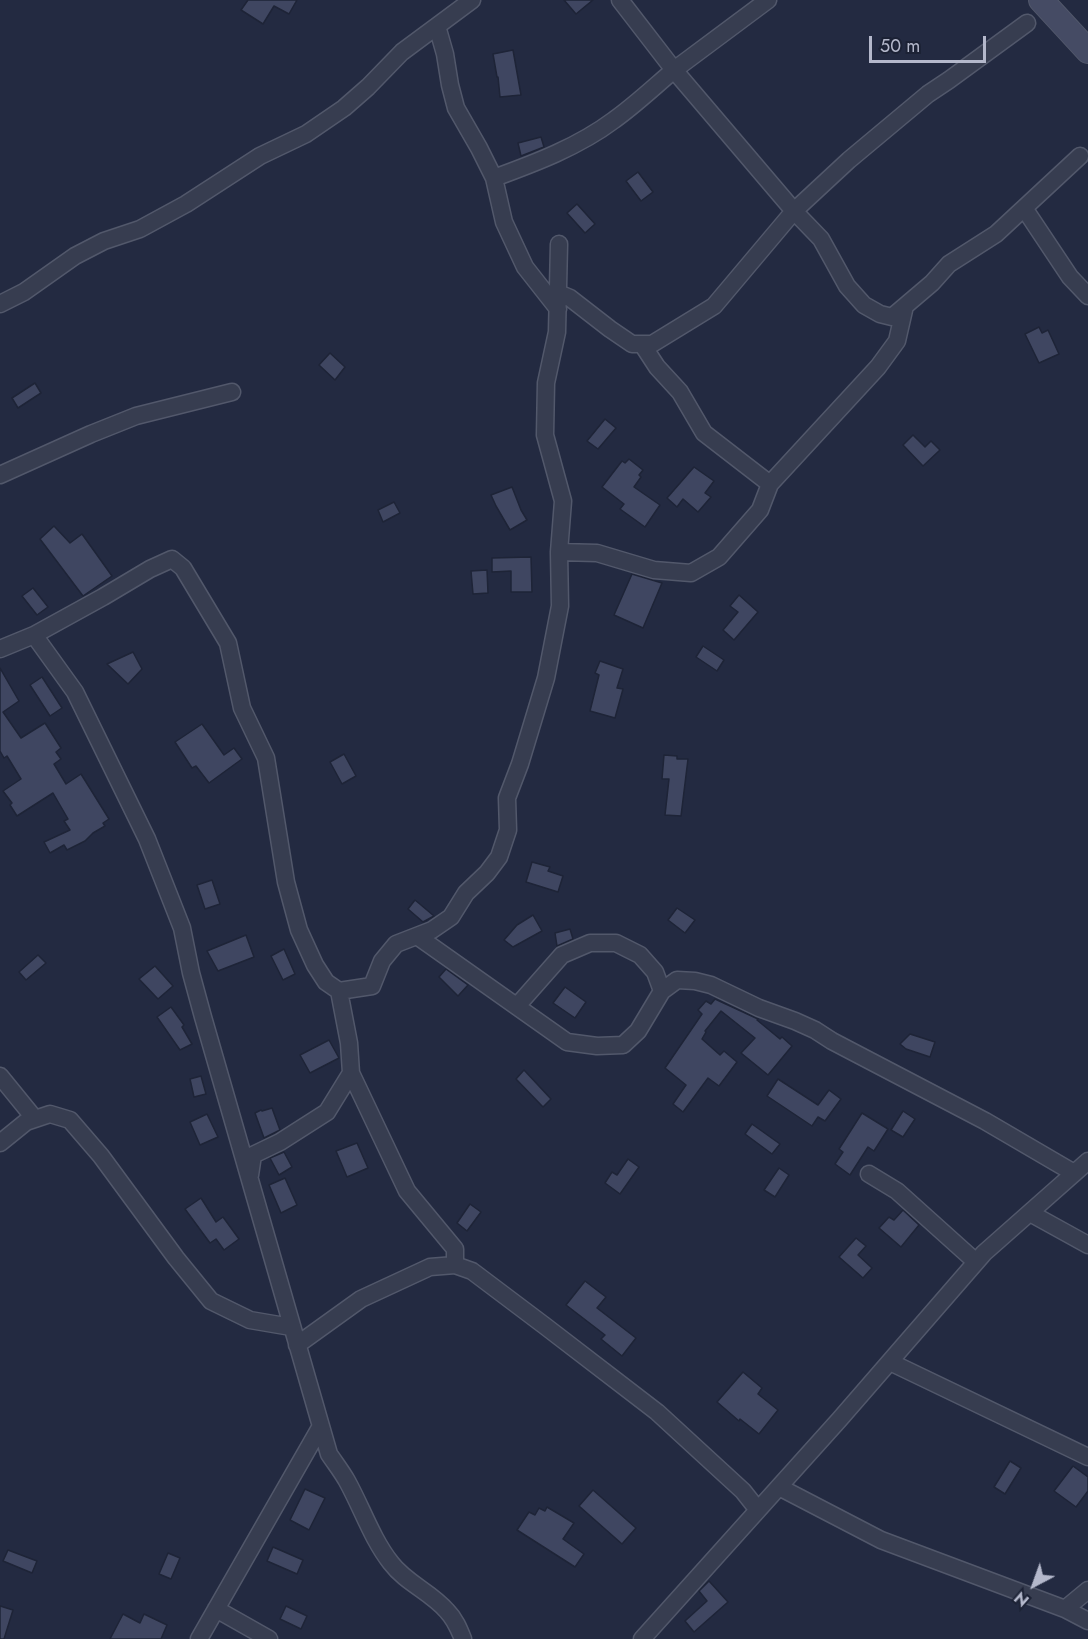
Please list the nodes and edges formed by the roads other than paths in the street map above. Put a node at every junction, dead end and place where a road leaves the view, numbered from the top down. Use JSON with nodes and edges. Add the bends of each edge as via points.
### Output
{"nodes":[{"id":1,"x":472,"y":0,"type":"edge"},
{"id":2,"x":620,"y":0,"type":"edge"},
{"id":3,"x":768,"y":0,"type":"edge"},
{"id":4,"x":1041,"y":0,"type":"edge"},
{"id":5,"x":1027,"y":23,"type":"dead end"},
{"id":6,"x":436,"y":26,"type":"junction"},
{"id":7,"x":1088,"y":51,"type":"edge"},
{"id":8,"x":674,"y":69,"type":"junction"},
{"id":9,"x":1080,"y":156,"type":"dead end"},
{"id":10,"x":494,"y":178,"type":"junction"},
{"id":11,"x":1024,"y":208,"type":"junction"},
{"id":12,"x":794,"y":211,"type":"junction"},
{"id":13,"x":559,"y":244,"type":"dead end"},
{"id":14,"x":1088,"y":296,"type":"edge"},
{"id":15,"x":558,"y":301,"type":"junction"},
{"id":16,"x":0,"y":304,"type":"edge"},
{"id":17,"x":905,"y":306,"type":"junction"},
{"id":18,"x":642,"y":344,"type":"junction"},
{"id":19,"x":232,"y":392,"type":"dead end"},
{"id":20,"x":0,"y":475,"type":"edge"},
{"id":21,"x":770,"y":484,"type":"junction"},
{"id":22,"x":559,"y":552,"type":"junction"},
{"id":23,"x":34,"y":635,"type":"junction"},
{"id":24,"x":0,"y":649,"type":"edge"},
{"id":25,"x":417,"y":936,"type":"junction"},
{"id":26,"x":662,"y":990,"type":"junction"},
{"id":27,"x":339,"y":991,"type":"junction"},
{"id":28,"x":517,"y":1006,"type":"junction"},
{"id":29,"x":351,"y":1073,"type":"junction"},
{"id":30,"x":0,"y":1076,"type":"edge"},
{"id":31,"x":35,"y":1119,"type":"junction"},
{"id":32,"x":0,"y":1143,"type":"edge"},
{"id":33,"x":1088,"y":1161,"type":"edge"},
{"id":34,"x":1074,"y":1173,"type":"junction"},
{"id":35,"x":869,"y":1174,"type":"dead end"},
{"id":36,"x":249,"y":1176,"type":"junction"},
{"id":37,"x":1030,"y":1213,"type":"junction"},
{"id":38,"x":1088,"y":1245,"type":"edge"},
{"id":39,"x":976,"y":1262,"type":"junction"},
{"id":40,"x":455,"y":1264,"type":"junction"},
{"id":41,"x":291,"y":1327,"type":"junction"},
{"id":42,"x":297,"y":1345,"type":"junction"},
{"id":43,"x":890,"y":1362,"type":"junction"},
{"id":44,"x":321,"y":1426,"type":"junction"},
{"id":45,"x":1088,"y":1457,"type":"edge"},
{"id":46,"x":779,"y":1487,"type":"junction"},
{"id":47,"x":758,"y":1510,"type":"junction"},
{"id":48,"x":1088,"y":1590,"type":"edge"},
{"id":49,"x":216,"y":1609,"type":"junction"},
{"id":50,"x":1065,"y":1609,"type":"junction"},
{"id":51,"x":1088,"y":1621,"type":"edge"},
{"id":52,"x":199,"y":1639,"type":"edge"},
{"id":53,"x":269,"y":1639,"type":"edge"},
{"id":54,"x":463,"y":1639,"type":"edge"},
{"id":55,"x":642,"y":1639,"type":"edge"}],
"edges":[{"from":1,"to":6,"type":"street"},
{"from":2,"to":8,"type":"street"},
{"from":3,"to":8,"type":"street"},
{"from":4,"to":7,"type":"street"},
{"from":5,"to":12,"type":"street","via":[[928,94]]},
{"from":6,"to":10,"type":"street","via":[[456,108]]},
{"from":6,"to":16,"type":"street","via":[[402,52],[344,108],[306,134],[260,156],[140,229],[75,256]]},
{"from":8,"to":10,"type":"street","via":[[613,121],[535,164]]},
{"from":8,"to":12,"type":"street"},
{"from":9,"to":11,"type":"street"},
{"from":10,"to":15,"type":"street","via":[[504,222],[525,267]]},
{"from":11,"to":14,"type":"street","via":[[1070,277]]},
{"from":11,"to":17,"type":"street","via":[[996,234],[949,264]]},
{"from":12,"to":17,"type":"street","via":[[822,239],[847,286],[864,305],[892,317]]},
{"from":12,"to":18,"type":"street","via":[[714,306],[652,344]]},
{"from":13,"to":15,"type":"street"},
{"from":15,"to":18,"type":"street","via":[[570,298],[632,344]]},
{"from":15,"to":22,"type":"street","via":[[557,332],[546,383],[545,435],[563,501]]},
{"from":17,"to":21,"type":"street","via":[[897,341],[879,367]]},
{"from":18,"to":21,"type":"street","via":[[680,392],[704,434]]},
{"from":19,"to":20,"type":"street","via":[[136,416]]},
{"from":21,"to":22,"type":"street","via":[[759,510],[719,557],[691,573],[654,570],[597,553]]},
{"from":22,"to":25,"type":"street","via":[[560,606],[546,678],[507,798],[508,830],[499,857],[466,893],[451,917]]},
{"from":23,"to":24,"type":"street"},
{"from":23,"to":27,"type":"street","via":[[172,559],[183,568],[228,643],[242,708],[266,758],[286,882],[299,930],[326,982]]},
{"from":23,"to":36,"type":"street","via":[[75,692],[151,850],[182,928],[191,973]]},
{"from":25,"to":27,"type":"street","via":[[396,944],[382,961],[372,986]]},
{"from":25,"to":28,"type":"street"},
{"from":26,"to":28,"type":"street","via":[[638,1031],[623,1045],[567,1042]]},
{"from":26,"to":28,"type":"street","via":[[655,972],[640,955],[616,943],[590,943],[562,955]]},
{"from":26,"to":34,"type":"street","via":[[677,980],[695,981],[795,1021],[985,1121]]},
{"from":27,"to":29,"type":"street"},
{"from":29,"to":36,"type":"street","via":[[327,1112],[253,1155]]},
{"from":29,"to":40,"type":"street","via":[[407,1191],[455,1249]]},
{"from":30,"to":31,"type":"street"},
{"from":31,"to":32,"type":"street"},
{"from":31,"to":41,"type":"street","via":[[50,1114],[70,1120],[211,1301],[250,1320]]},
{"from":33,"to":34,"type":"street"},
{"from":34,"to":37,"type":"street"},
{"from":35,"to":39,"type":"street","via":[[897,1191]]},
{"from":36,"to":41,"type":"street"},
{"from":37,"to":38,"type":"street"},
{"from":37,"to":39,"type":"street"},
{"from":39,"to":43,"type":"street"},
{"from":40,"to":42,"type":"street","via":[[430,1267],[361,1299]]},
{"from":40,"to":47,"type":"street","via":[[472,1271],[657,1412],[743,1491]]},
{"from":41,"to":42,"type":"street"},
{"from":42,"to":44,"type":"street"},
{"from":43,"to":45,"type":"street"},
{"from":43,"to":46,"type":"street"},
{"from":44,"to":49,"type":"street"},
{"from":44,"to":54,"type":"street","via":[[329,1454],[389,1561],[400,1575],[447,1610]]},
{"from":46,"to":47,"type":"street"},
{"from":46,"to":50,"type":"street","via":[[881,1540]]},
{"from":47,"to":55,"type":"street"},
{"from":48,"to":50,"type":"street"},
{"from":49,"to":52,"type":"street"},
{"from":49,"to":53,"type":"street"},
{"from":50,"to":51,"type":"street"}]}
